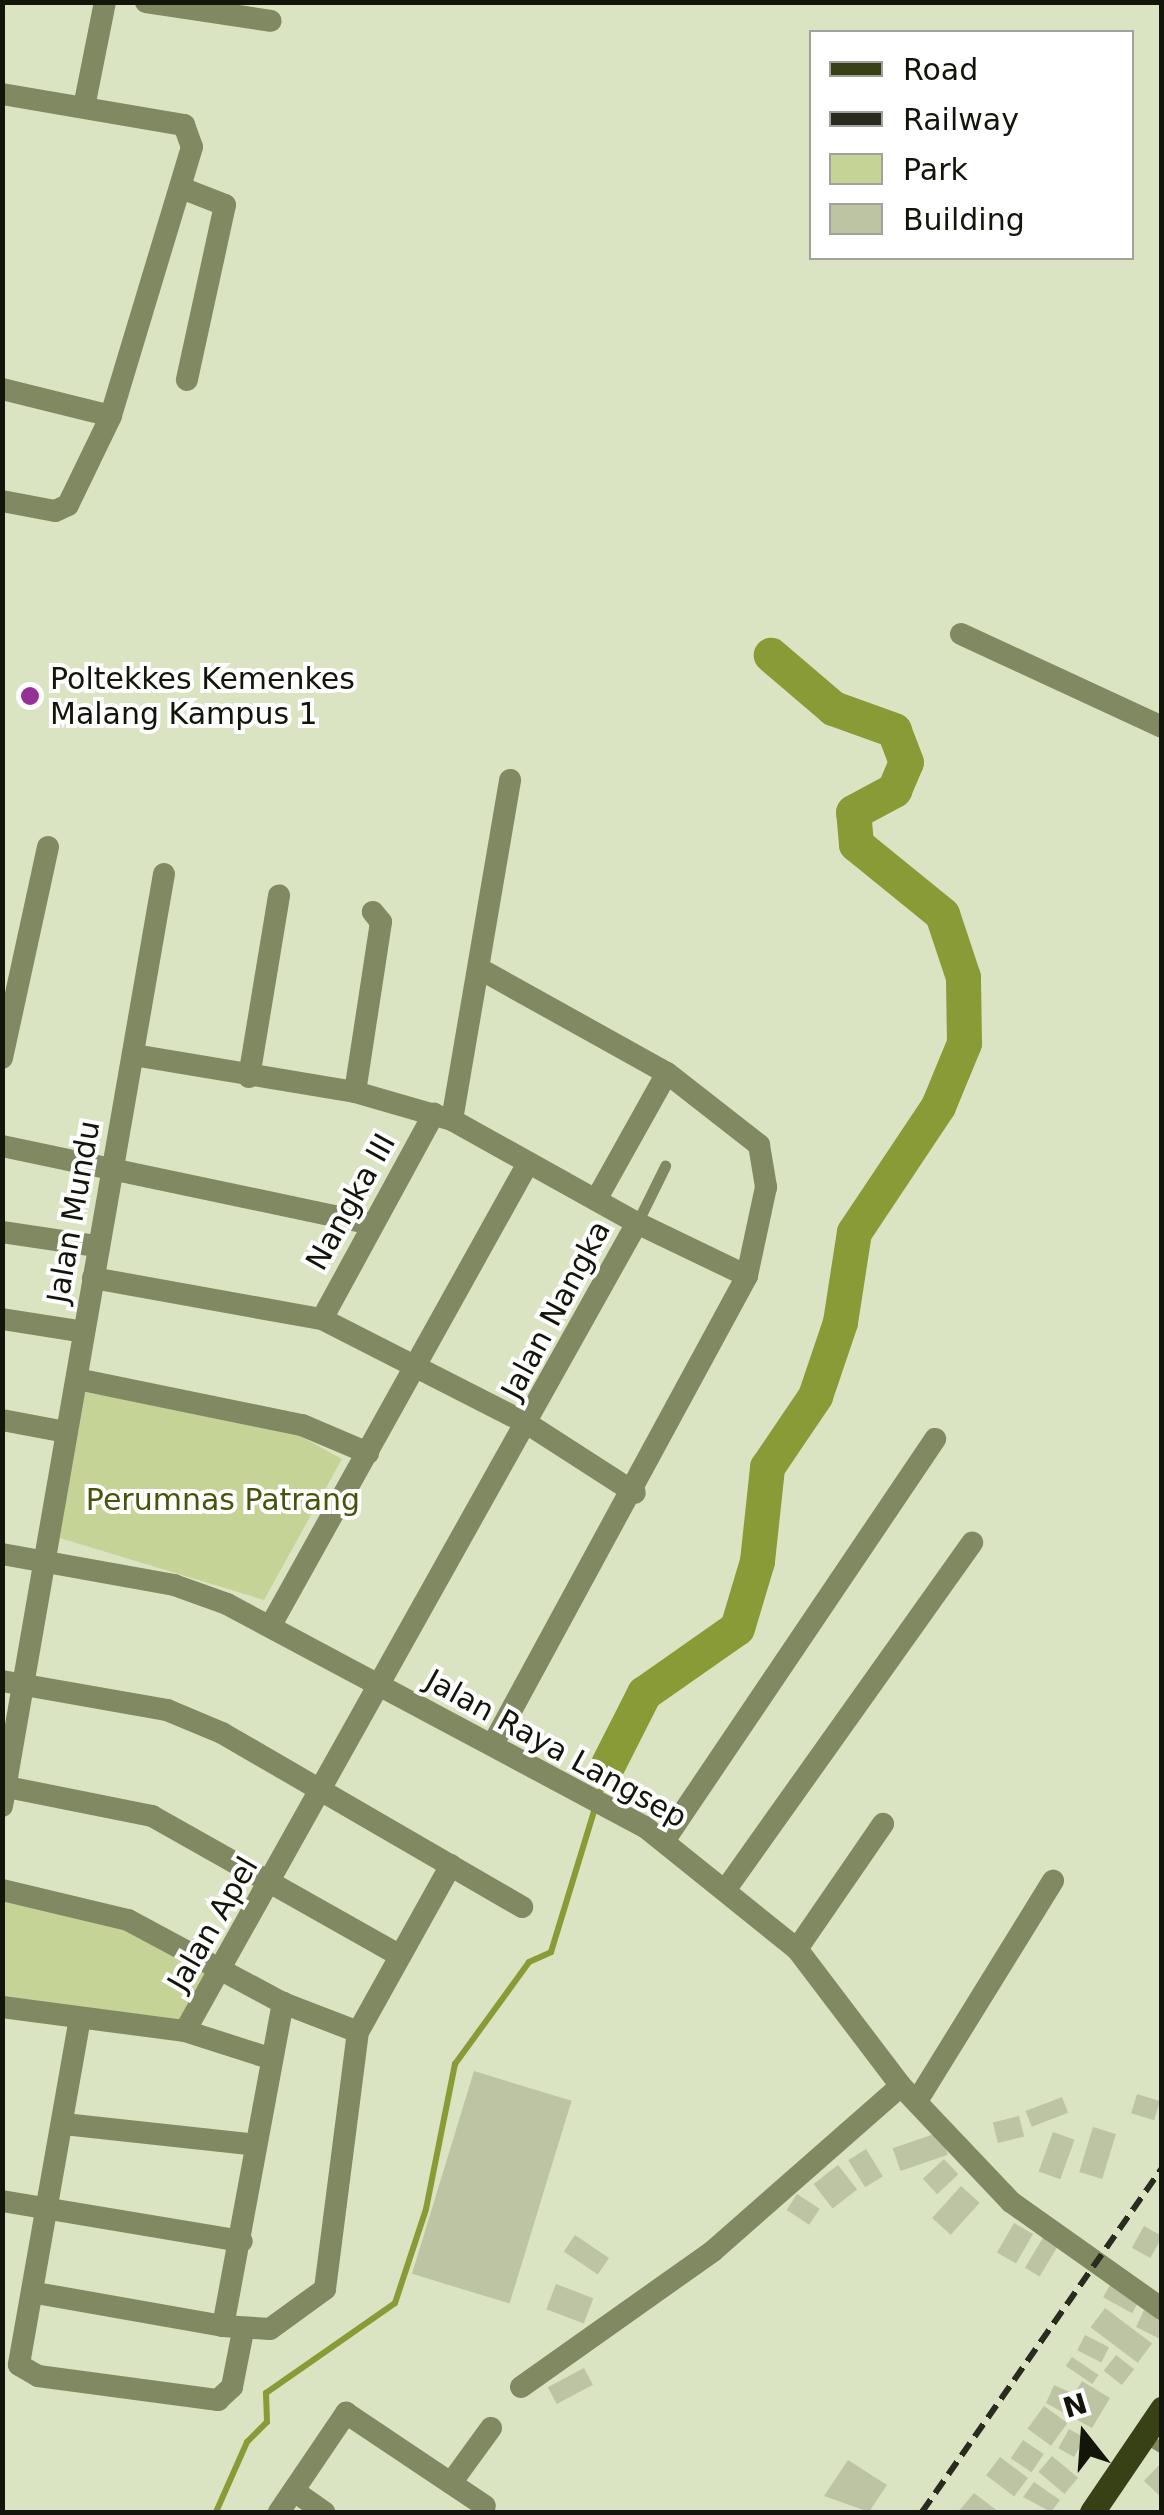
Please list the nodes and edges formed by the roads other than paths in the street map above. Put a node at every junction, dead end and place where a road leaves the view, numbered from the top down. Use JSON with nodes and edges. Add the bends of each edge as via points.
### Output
{"nodes":[{"id":1,"x":105,"y":2,"type":"edge"},
{"id":2,"x":146,"y":2,"type":"edge"},
{"id":3,"x":270,"y":21,"type":"dead end"},
{"id":4,"x":2,"y":94,"type":"edge"},
{"id":5,"x":85,"y":102,"type":"junction"},
{"id":6,"x":184,"y":189,"type":"junction"},
{"id":7,"x":187,"y":380,"type":"dead end"},
{"id":8,"x":2,"y":389,"type":"edge"},
{"id":9,"x":111,"y":416,"type":"junction"},
{"id":10,"x":2,"y":501,"type":"edge"},
{"id":11,"x":960,"y":634,"type":"dead end"},
{"id":12,"x":1162,"y":727,"type":"edge"},
{"id":13,"x":510,"y":780,"type":"dead end"},
{"id":14,"x":48,"y":846,"type":"dead end"},
{"id":15,"x":164,"y":874,"type":"dead end"},
{"id":16,"x":279,"y":894,"type":"dead end"},
{"id":17,"x":372,"y":912,"type":"dead end"},
{"id":18,"x":480,"y":968,"type":"junction"},
{"id":19,"x":132,"y":1055,"type":"junction"},
{"id":20,"x":2,"y":1058,"type":"edge"},
{"id":21,"x":667,"y":1073,"type":"junction"},
{"id":22,"x":249,"y":1077,"type":"junction"},
{"id":23,"x":356,"y":1092,"type":"junction"},
{"id":24,"x":443,"y":1117,"type":"junction"},
{"id":25,"x":2,"y":1146,"type":"edge"},
{"id":26,"x":528,"y":1163,"type":"junction"},
{"id":27,"x":665,"y":1166,"type":"dead end"},
{"id":28,"x":110,"y":1171,"type":"junction"},
{"id":29,"x":596,"y":1200,"type":"junction"},
{"id":30,"x":636,"y":1223,"type":"junction"},
{"id":31,"x":372,"y":1224,"type":"junction"},
{"id":32,"x":2,"y":1232,"type":"edge"},
{"id":33,"x":96,"y":1246,"type":"junction"},
{"id":34,"x":747,"y":1276,"type":"junction"},
{"id":35,"x":94,"y":1278,"type":"junction"},
{"id":36,"x":2,"y":1319,"type":"edge"},
{"id":37,"x":322,"y":1319,"type":"junction"},
{"id":38,"x":84,"y":1332,"type":"junction"},
{"id":39,"x":414,"y":1364,"type":"junction"},
{"id":40,"x":78,"y":1379,"type":"junction"},
{"id":41,"x":2,"y":1420,"type":"edge"},
{"id":42,"x":528,"y":1424,"type":"junction"},
{"id":43,"x":66,"y":1432,"type":"junction"},
{"id":44,"x":936,"y":1439,"type":"dead end"},
{"id":45,"x":368,"y":1453,"type":"junction"},
{"id":46,"x":635,"y":1492,"type":"junction"},
{"id":47,"x":972,"y":1543,"type":"dead end"},
{"id":48,"x":2,"y":1554,"type":"edge"},
{"id":49,"x":47,"y":1562,"type":"junction"},
{"id":50,"x":271,"y":1625,"type":"junction"},
{"id":51,"x":14,"y":1683,"type":"edge"},
{"id":52,"x":380,"y":1684,"type":"junction"},
{"id":53,"x":493,"y":1744,"type":"junction"},
{"id":54,"x":324,"y":1790,"type":"junction"},
{"id":55,"x":4,"y":1793,"type":"edge"},
{"id":56,"x":884,"y":1824,"type":"dead end"},
{"id":57,"x":664,"y":1841,"type":"junction"},
{"id":58,"x":451,"y":1864,"type":"junction"},
{"id":59,"x":274,"y":1880,"type":"junction"},
{"id":60,"x":1053,"y":1881,"type":"dead end"},
{"id":61,"x":726,"y":1889,"type":"junction"},
{"id":62,"x":2,"y":1890,"type":"edge"},
{"id":63,"x":522,"y":1907,"type":"dead end"},
{"id":64,"x":797,"y":1950,"type":"junction"},
{"id":65,"x":398,"y":1955,"type":"junction"},
{"id":66,"x":222,"y":1970,"type":"junction"},
{"id":67,"x":282,"y":2004,"type":"junction"},
{"id":68,"x":2,"y":2007,"type":"edge"},
{"id":69,"x":80,"y":2018,"type":"junction"},
{"id":70,"x":184,"y":2031,"type":"junction"},
{"id":71,"x":358,"y":2032,"type":"junction"},
{"id":72,"x":272,"y":2059,"type":"junction"},
{"id":73,"x":909,"y":2094,"type":"junction"},
{"id":74,"x":64,"y":2124,"type":"junction"},
{"id":75,"x":256,"y":2145,"type":"junction"},
{"id":76,"x":2,"y":2201,"type":"edge"},
{"id":77,"x":51,"y":2210,"type":"junction"},
{"id":78,"x":242,"y":2242,"type":"junction"},
{"id":79,"x":36,"y":2293,"type":"junction"},
{"id":80,"x":1162,"y":2309,"type":"edge"},
{"id":81,"x":233,"y":2329,"type":"junction"},
{"id":82,"x":521,"y":2387,"type":"dead end"},
{"id":83,"x":1162,"y":2409,"type":"edge"},
{"id":84,"x":491,"y":2428,"type":"dead end"},
{"id":85,"x":1152,"y":2442,"type":"edge"},
{"id":86,"x":451,"y":2482,"type":"junction"},
{"id":87,"x":294,"y":2491,"type":"junction"},
{"id":88,"x":485,"y":2506,"type":"dead end"},
{"id":89,"x":279,"y":2512,"type":"edge"},
{"id":90,"x":324,"y":2512,"type":"edge"},
{"id":91,"x":1092,"y":2512,"type":"edge"}],
"edges":[{"from":1,"to":5,"type":"street"},
{"from":2,"to":3,"type":"street"},
{"from":4,"to":5,"type":"street"},
{"from":5,"to":6,"type":"street","via":[[184,124],[192,147]]},
{"from":6,"to":7,"type":"street","via":[[224,205]]},
{"from":6,"to":9,"type":"street"},
{"from":8,"to":9,"type":"street"},
{"from":9,"to":10,"type":"street","via":[[62,510]]},
{"from":11,"to":12,"type":"street"},
{"from":13,"to":18,"type":"street","name":"Nangka III"},
{"from":14,"to":20,"type":"street","via":[[38,859]]},
{"from":15,"to":19,"type":"street","name":"Jalan Mundu"},
{"from":16,"to":22,"type":"street"},
{"from":17,"to":23,"type":"street","via":[[382,922]]},
{"from":18,"to":21,"type":"street"},
{"from":18,"to":24,"type":"street","name":"Nangka III"},
{"from":19,"to":22,"type":"street","name":"Jalan Nangka"},
{"from":19,"to":28,"type":"street","name":"Jalan Mundu"},
{"from":21,"to":29,"type":"street"},
{"from":21,"to":34,"type":"street","via":[[759,1146],[766,1186]]},
{"from":22,"to":23,"type":"street","name":"Jalan Nangka"},
{"from":23,"to":24,"type":"street","name":"Jalan Nangka"},
{"from":24,"to":26,"type":"street","name":"Jalan Nangka"},
{"from":24,"to":31,"type":"street","name":"Nangka III"},
{"from":25,"to":28,"type":"street"},
{"from":26,"to":29,"type":"street","name":"Jalan Nangka"},
{"from":26,"to":39,"type":"street"},
{"from":27,"to":30,"type":"lane"},
{"from":28,"to":31,"type":"street"},
{"from":28,"to":33,"type":"street","name":"Jalan Mundu"},
{"from":29,"to":30,"type":"street","name":"Jalan Nangka"},
{"from":30,"to":34,"type":"street"},
{"from":30,"to":42,"type":"street","name":"Jalan Nangka"},
{"from":31,"to":37,"type":"street","name":"Nangka III"},
{"from":32,"to":33,"type":"street"},
{"from":33,"to":35,"type":"street","name":"Jalan Mundu"},
{"from":34,"to":46,"type":"street"},
{"from":35,"to":37,"type":"street"},
{"from":35,"to":38,"type":"street","name":"Jalan Mundu"},
{"from":36,"to":38,"type":"street"},
{"from":37,"to":39,"type":"street"},
{"from":38,"to":40,"type":"street","name":"Jalan Mundu"},
{"from":39,"to":42,"type":"street"},
{"from":39,"to":45,"type":"street"},
{"from":40,"to":43,"type":"street","name":"Jalan Mundu"},
{"from":40,"to":45,"type":"street","via":[[302,1425]]},
{"from":41,"to":43,"type":"street"},
{"from":42,"to":46,"type":"street"},
{"from":42,"to":52,"type":"street","name":"Jalan Nangka"},
{"from":43,"to":49,"type":"street","name":"Jalan Mundu"},
{"from":44,"to":57,"type":"street"},
{"from":45,"to":50,"type":"street"},
{"from":46,"to":53,"type":"street"},
{"from":47,"to":61,"type":"street"},
{"from":48,"to":49,"type":"street","name":"Jalan Raya Langsep"},
{"from":49,"to":50,"type":"street","name":"Jalan Raya Langsep","via":[[174,1585]]},
{"from":49,"to":51,"type":"street","name":"Jalan Mundu"},
{"from":50,"to":52,"type":"street","name":"Jalan Raya Langsep"},
{"from":51,"to":54,"type":"street","via":[[166,1710]]},
{"from":51,"to":55,"type":"street","name":"Jalan Mundu"},
{"from":52,"to":53,"type":"street","name":"Jalan Raya Langsep"},
{"from":52,"to":54,"type":"street","name":"Jalan Apel"},
{"from":53,"to":57,"type":"street","name":"Jalan Raya Langsep"},
{"from":54,"to":58,"type":"street"},
{"from":54,"to":59,"type":"street","name":"Jalan Apel"},
{"from":55,"to":59,"type":"street","via":[[152,1816]]},
{"from":56,"to":64,"type":"street"},
{"from":57,"to":61,"type":"street","name":"Jalan Raya Langsep"},
{"from":58,"to":63,"type":"street"},
{"from":58,"to":65,"type":"street"},
{"from":59,"to":65,"type":"street"},
{"from":59,"to":66,"type":"street","name":"Jalan Apel"},
{"from":60,"to":73,"type":"street"},
{"from":61,"to":64,"type":"street","name":"Jalan Raya Langsep"},
{"from":62,"to":66,"type":"street","via":[[102,1911]]},
{"from":64,"to":73,"type":"street","name":"Jalan Raya Langsep"},
{"from":65,"to":71,"type":"street"},
{"from":66,"to":67,"type":"street"},
{"from":66,"to":70,"type":"street","name":"Jalan Apel"},
{"from":67,"to":71,"type":"street"},
{"from":67,"to":72,"type":"street"},
{"from":68,"to":69,"type":"street","name":"Jalan Apel"},
{"from":69,"to":70,"type":"street","name":"Jalan Apel"},
{"from":69,"to":74,"type":"street"},
{"from":70,"to":72,"type":"street"},
{"from":71,"to":81,"type":"street","via":[[325,2289],[279,2325]]},
{"from":72,"to":75,"type":"street"},
{"from":73,"to":80,"type":"street","name":"Jalan Raya Langsep","via":[[1010,2202]]},
{"from":73,"to":82,"type":"street","via":[[712,2251]]},
{"from":74,"to":75,"type":"street"},
{"from":74,"to":77,"type":"street"},
{"from":75,"to":78,"type":"street"},
{"from":76,"to":77,"type":"street"},
{"from":77,"to":78,"type":"street"},
{"from":77,"to":79,"type":"street"},
{"from":78,"to":81,"type":"street"},
{"from":79,"to":81,"type":"street"},
{"from":79,"to":81,"type":"street","via":[[17,2359],[38,2376],[218,2400],[230,2392]]},
{"from":83,"to":85,"type":"main road"},
{"from":84,"to":86,"type":"street"},
{"from":85,"to":91,"type":"main road"},
{"from":86,"to":87,"type":"street","via":[[346,2413]]},
{"from":86,"to":88,"type":"street"},
{"from":87,"to":89,"type":"street"},
{"from":87,"to":90,"type":"street"}]}
